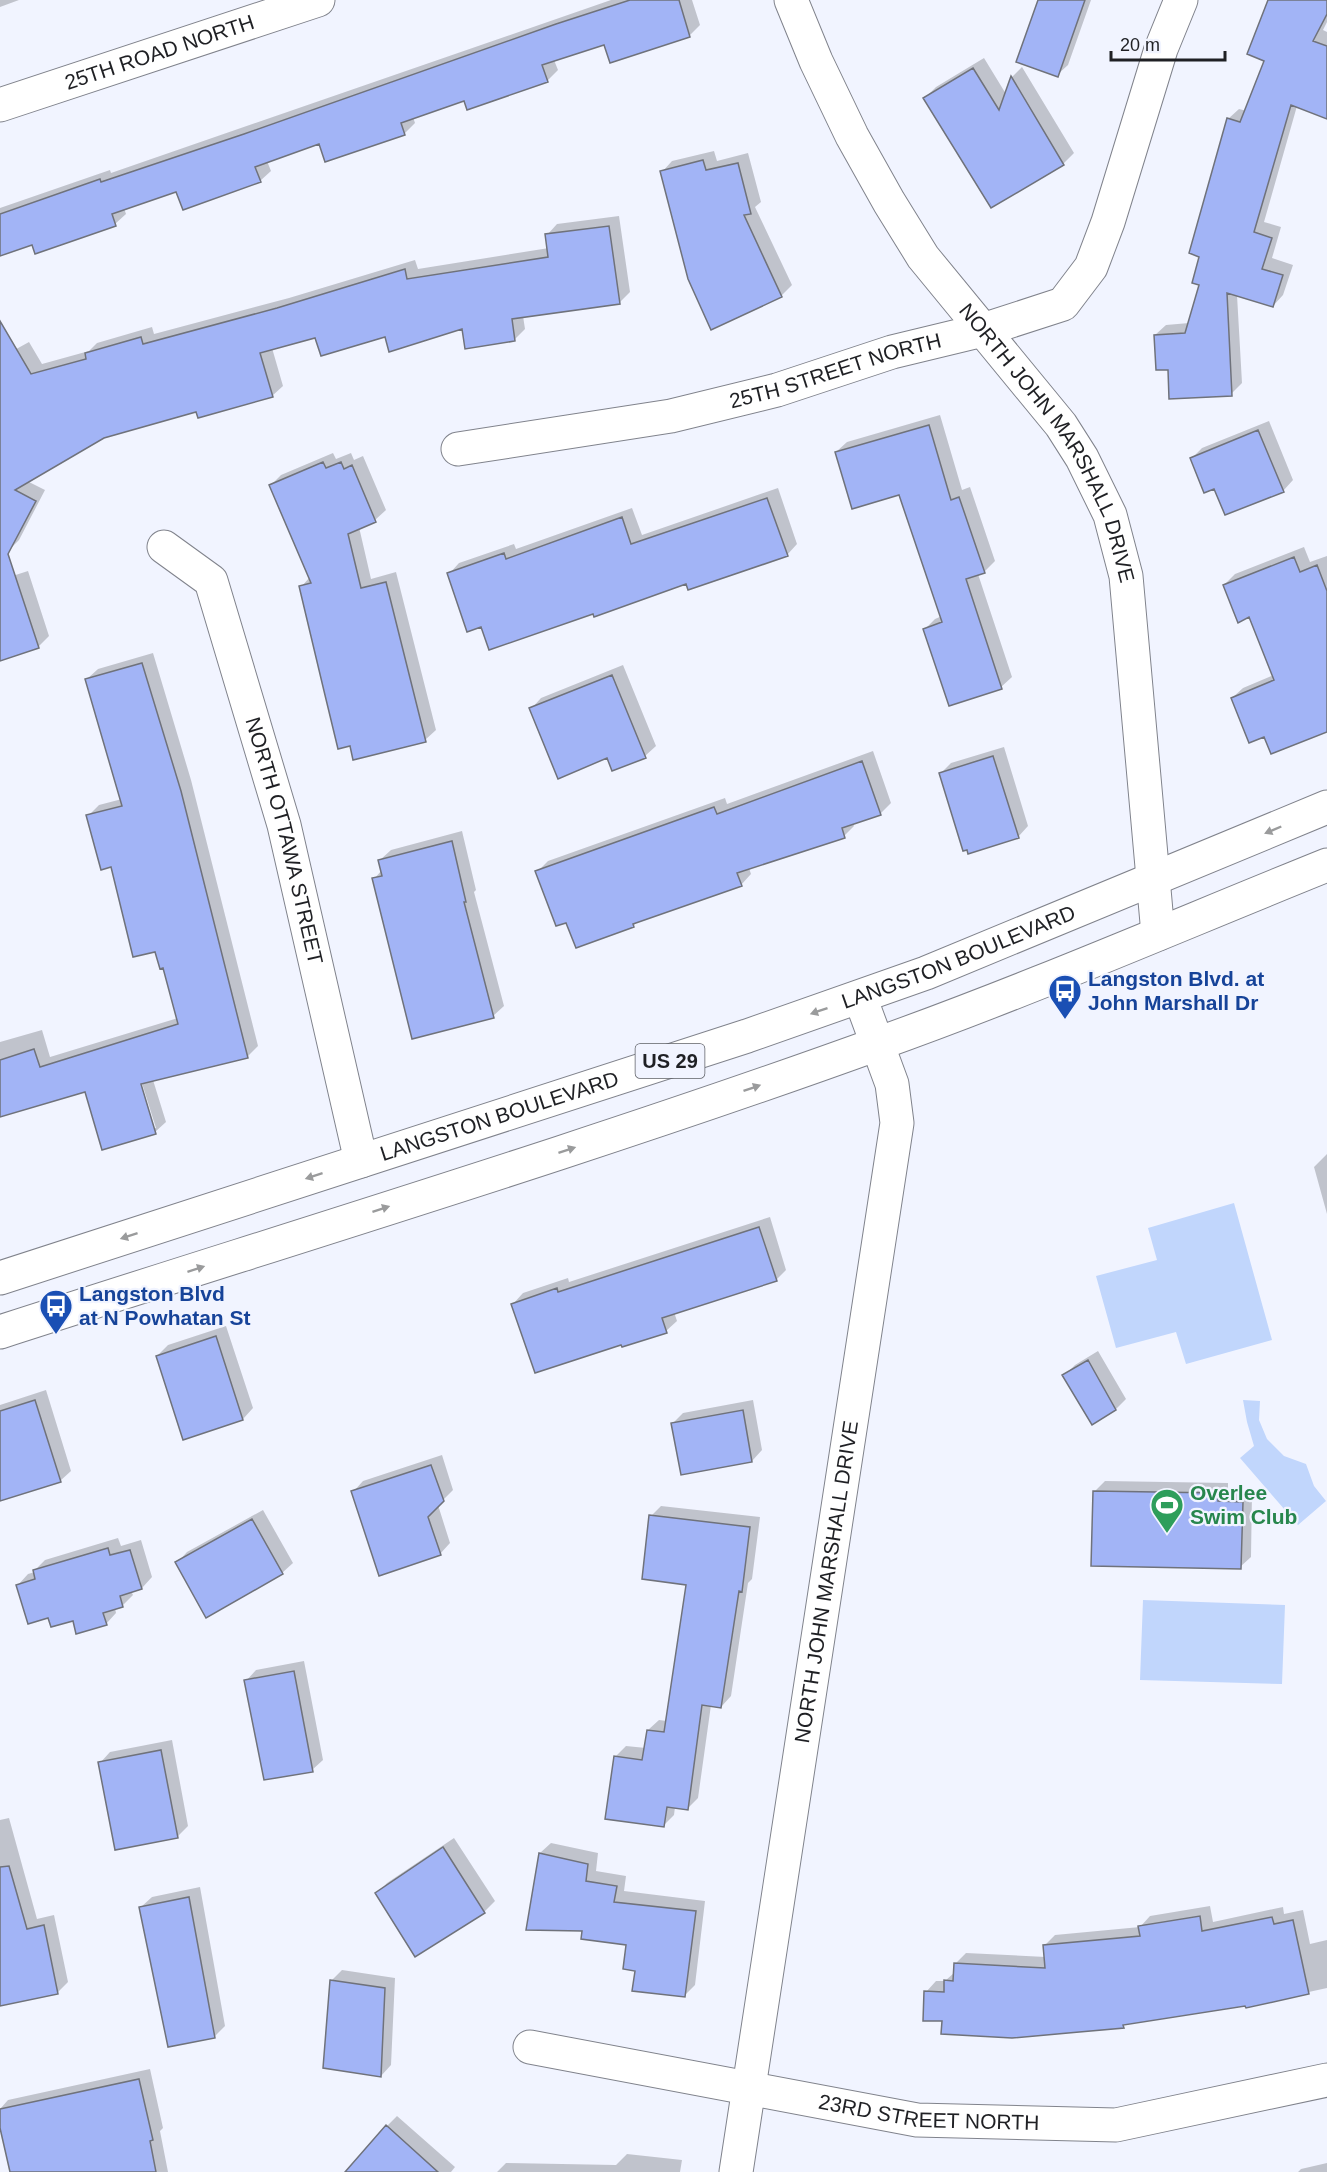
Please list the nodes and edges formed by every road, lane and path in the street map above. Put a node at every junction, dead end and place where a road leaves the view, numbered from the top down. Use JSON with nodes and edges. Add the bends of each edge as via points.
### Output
{"nodes":[{"id":1,"x":318,"y":0,"type":"edge"},
{"id":2,"x":791,"y":0,"type":"edge"},
{"id":3,"x":1181,"y":0,"type":"edge"},
{"id":4,"x":0,"y":105,"type":"edge"},
{"id":5,"x":983,"y":330,"type":"junction"},
{"id":6,"x":458,"y":449,"type":"dead end"},
{"id":7,"x":164,"y":547,"type":"dead end"},
{"id":8,"x":1327,"y":807,"type":"edge"},
{"id":9,"x":1327,"y":865,"type":"edge"},
{"id":10,"x":1154,"y":879,"type":"junction"},
{"id":11,"x":1158,"y":934,"type":"junction"},
{"id":12,"x":860,"y":997,"type":"junction"},
{"id":13,"x":878,"y":1044,"type":"junction"},
{"id":14,"x":361,"y":1161,"type":"junction"},
{"id":15,"x":0,"y":1278,"type":"edge"},
{"id":16,"x":0,"y":1332,"type":"edge"},
{"id":17,"x":530,"y":2047,"type":"dead end"},
{"id":18,"x":1327,"y":2080,"type":"edge"},
{"id":19,"x":749,"y":2088,"type":"junction"},
{"id":20,"x":736,"y":2172,"type":"edge"}],
"edges":[{"from":1,"to":4,"type":"street","name":"25TH ROAD NORTH"},
{"from":2,"to":5,"type":"street","name":"NORTH JOHN MARSHALL DRIVE","via":[[831,93],[889,202],[923,257]]},
{"from":3,"to":5,"type":"street","name":"25TH STREET NORTH","via":[[1161,49],[1091,267],[1063,304]]},
{"from":5,"to":6,"type":"street","name":"25TH STREET NORTH","via":[[892,352],[777,390],[671,416]]},
{"from":5,"to":10,"type":"street","name":"NORTH JOHN MARSHALL DRIVE","via":[[1061,425],[1110,515],[1126,576]]},
{"from":7,"to":14,"type":"street","name":"NORTH OTTAWA STREET","via":[[211,581],[284,825]]},
{"from":8,"to":10,"type":"street","name":"LANGSTON BOULEVARD","number":"US 29","one_way":true},
{"from":9,"to":11,"type":"street","number":"US 29"},
{"from":10,"to":11,"type":"street","name":"NORTH JOHN MARSHALL DRIVE"},
{"from":10,"to":12,"type":"street","name":"LANGSTON BOULEVARD","number":"US 29"},
{"from":11,"to":13,"type":"street","number":"US 29"},
{"from":12,"to":13,"type":"street","name":"NORTH JOHN MARSHALL DRIVE"},
{"from":12,"to":14,"type":"street","name":"LANGSTON BOULEVARD","number":"US 29","one_way":true},
{"from":16,"to":13,"type":"street","number":"US 29","one_way":true,"via":[[658,1121]]},
{"from":13,"to":19,"type":"street","name":"NORTH JOHN MARSHALL DRIVE","via":[[892,1084],[897,1123]]},
{"from":14,"to":15,"type":"street","name":"LANGSTON BOULEVARD","number":"US 29","one_way":true},
{"from":17,"to":19,"type":"street","name":"23RD STREET NORTH"},
{"from":18,"to":19,"type":"street","name":"23RD STREET NORTH","via":[[1116,2126],[917,2120]]},
{"from":19,"to":20,"type":"street","name":"NORTH JOHN MARSHALL DRIVE"}]}
